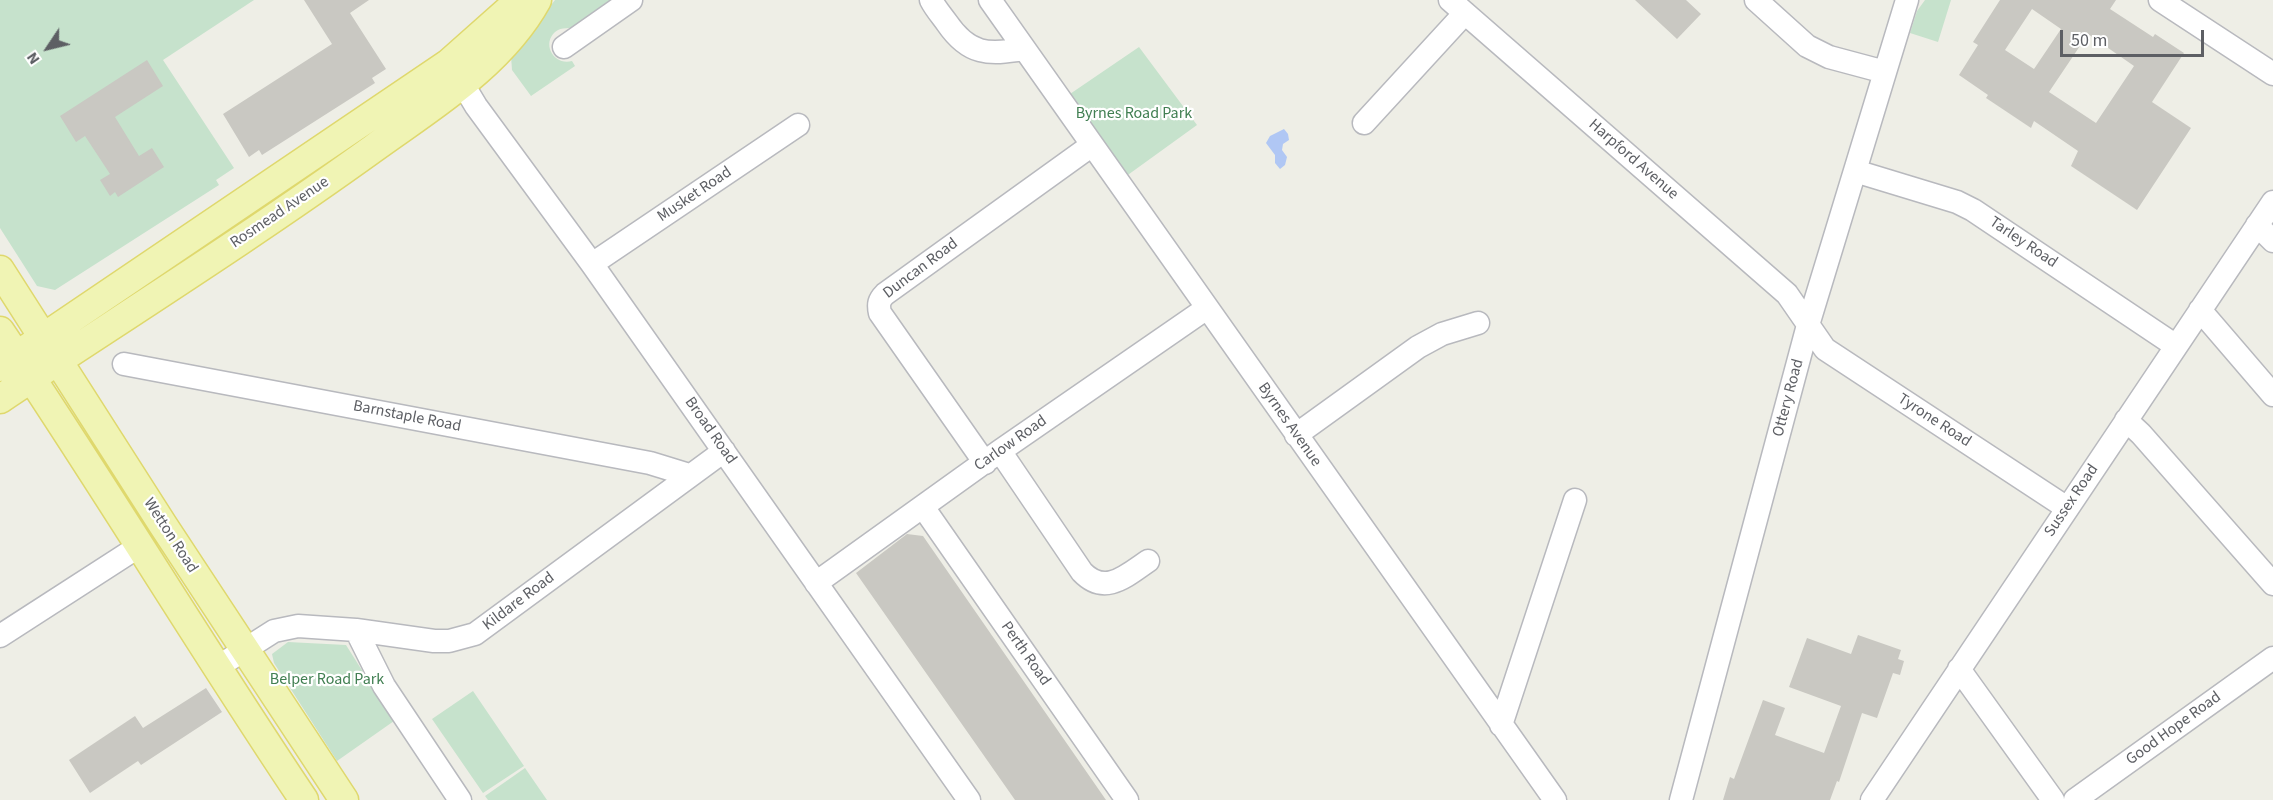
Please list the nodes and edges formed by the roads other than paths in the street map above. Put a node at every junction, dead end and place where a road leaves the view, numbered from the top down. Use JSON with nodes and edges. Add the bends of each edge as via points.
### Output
{"nodes":[{"id":1,"x":519,"y":0,"type":"edge"},
{"id":2,"x":537,"y":0,"type":"edge"},
{"id":3,"x":631,"y":0,"type":"edge"},
{"id":4,"x":932,"y":0,"type":"edge"},
{"id":5,"x":990,"y":0,"type":"edge"},
{"id":6,"x":1756,"y":0,"type":"edge"},
{"id":7,"x":1907,"y":0,"type":"edge"},
{"id":8,"x":2160,"y":0,"type":"edge"},
{"id":9,"x":1457,"y":6,"type":"edge"},
{"id":10,"x":564,"y":47,"type":"dead end"},
{"id":11,"x":1024,"y":49,"type":"junction"},
{"id":12,"x":1885,"y":72,"type":"junction"},
{"id":13,"x":456,"y":73,"type":"junction"},
{"id":14,"x":2273,"y":74,"type":"edge"},
{"id":15,"x":1364,"y":123,"type":"dead end"},
{"id":16,"x":798,"y":125,"type":"dead end"},
{"id":17,"x":1092,"y":145,"type":"junction"},
{"id":18,"x":1855,"y":171,"type":"junction"},
{"id":19,"x":2273,"y":202,"type":"edge"},
{"id":20,"x":2257,"y":225,"type":"junction"},
{"id":21,"x":2273,"y":241,"type":"edge"},
{"id":22,"x":592,"y":264,"type":"junction"},
{"id":23,"x":0,"y":270,"type":"edge"},
{"id":24,"x":1207,"y":308,"type":"junction"},
{"id":25,"x":2200,"y":310,"type":"junction"},
{"id":26,"x":1478,"y":323,"type":"dead end"},
{"id":27,"x":1808,"y":325,"type":"junction"},
{"id":28,"x":0,"y":331,"type":"edge"},
{"id":29,"x":2176,"y":346,"type":"junction"},
{"id":30,"x":51,"y":350,"type":"junction"},
{"id":31,"x":124,"y":364,"type":"dead end"},
{"id":32,"x":16,"y":367,"type":"edge"},
{"id":33,"x":2273,"y":395,"type":"edge"},
{"id":34,"x":0,"y":399,"type":"edge"},
{"id":35,"x":2126,"y":420,"type":"junction"},
{"id":36,"x":1296,"y":435,"type":"junction"},
{"id":37,"x":724,"y":451,"type":"junction"},
{"id":38,"x":992,"y":457,"type":"junction"},
{"id":39,"x":689,"y":475,"type":"junction"},
{"id":40,"x":1575,"y":500,"type":"dead end"},
{"id":41,"x":923,"y":507,"type":"junction"},
{"id":42,"x":2067,"y":508,"type":"junction"},
{"id":43,"x":141,"y":545,"type":"junction"},
{"id":44,"x":1149,"y":561,"type":"dead end"},
{"id":45,"x":816,"y":583,"type":"junction"},
{"id":46,"x":2273,"y":584,"type":"edge"},
{"id":47,"x":357,"y":630,"type":"junction"},
{"id":48,"x":0,"y":636,"type":"edge"},
{"id":49,"x":244,"y":650,"type":"junction"},
{"id":50,"x":2273,"y":658,"type":"edge"},
{"id":51,"x":216,"y":668,"type":"junction"},
{"id":52,"x":1959,"y":669,"type":"junction"},
{"id":53,"x":1502,"y":725,"type":"junction"},
{"id":54,"x":304,"y":800,"type":"edge"},
{"id":55,"x":344,"y":800,"type":"edge"},
{"id":56,"x":460,"y":800,"type":"edge"},
{"id":57,"x":969,"y":800,"type":"edge"},
{"id":58,"x":1127,"y":800,"type":"edge"},
{"id":59,"x":1555,"y":800,"type":"edge"},
{"id":60,"x":1681,"y":800,"type":"edge"},
{"id":61,"x":1872,"y":800,"type":"edge"},
{"id":62,"x":2053,"y":800,"type":"edge"},
{"id":63,"x":2075,"y":800,"type":"edge"}],
"edges":[{"from":1,"to":13,"type":"main road","name":"Rosmead Avenue"},
{"from":2,"to":13,"type":"main road","name":"Rosmead Avenue","via":[[527,18]]},
{"from":3,"to":10,"type":"street"},
{"from":4,"to":11,"type":"street","via":[[967,46],[1001,53]]},
{"from":5,"to":11,"type":"street","name":"Byrnes Avenue"},
{"from":6,"to":12,"type":"street","via":[[1807,46],[1829,57]]},
{"from":7,"to":12,"type":"street","name":"Ottery Road"},
{"from":8,"to":14,"type":"street"},
{"from":9,"to":15,"type":"street"},
{"from":9,"to":27,"type":"street","name":"Harpford Avenue","via":[[1786,294]]},
{"from":11,"to":17,"type":"street","name":"Byrnes Avenue"},
{"from":12,"to":18,"type":"street","name":"Ottery Road"},
{"from":13,"to":22,"type":"street","name":"Broad Road"},
{"from":13,"to":30,"type":"main road","name":"Rosmead Avenue","via":[[319,188]]},
{"from":16,"to":22,"type":"street","name":"Musket Road"},
{"from":17,"to":24,"type":"street","name":"Byrnes Avenue"},
{"from":17,"to":38,"type":"street","name":"Duncan Road","via":[[885,294],[878,305],[880,313]]},
{"from":18,"to":27,"type":"street","name":"Ottery Road"},
{"from":18,"to":29,"type":"street","name":"Tarley Road","via":[[1958,202]]},
{"from":19,"to":20,"type":"street","name":"Sussex Road"},
{"from":20,"to":21,"type":"street"},
{"from":20,"to":25,"type":"street","name":"Sussex Road"},
{"from":22,"to":37,"type":"street","name":"Broad Road"},
{"from":23,"to":30,"type":"main road","name":"Wetton Road"},
{"from":24,"to":36,"type":"street","name":"Byrnes Avenue"},
{"from":24,"to":38,"type":"street","name":"Carlow Road"},
{"from":25,"to":29,"type":"street","name":"Sussex Road"},
{"from":25,"to":33,"type":"street"},
{"from":26,"to":36,"type":"street","via":[[1442,334],[1418,347]]},
{"from":27,"to":42,"type":"street","name":"Tyrone Road","via":[[1825,349]]},
{"from":27,"to":60,"type":"street","name":"Ottery Road"},
{"from":28,"to":32,"type":"main road","name":"Wetton Road"},
{"from":29,"to":35,"type":"street","name":"Sussex Road"},
{"from":30,"to":32,"type":"main road","name":"Rosmead Avenue"},
{"from":30,"to":49,"type":"main road","name":"Wetton Road"},
{"from":31,"to":39,"type":"street","name":"Barnstaple Road","via":[[639,461]]},
{"from":32,"to":34,"type":"main road","name":"Rosmead Avenue"},
{"from":32,"to":43,"type":"main road","name":"Wetton Road"},
{"from":35,"to":42,"type":"street","name":"Sussex Road"},
{"from":35,"to":46,"type":"street"},
{"from":36,"to":53,"type":"street","name":"Byrnes Avenue"},
{"from":37,"to":39,"type":"street","name":"Kildare Road"},
{"from":37,"to":45,"type":"street","name":"Broad Road"},
{"from":38,"to":41,"type":"street","name":"Carlow Road"},
{"from":38,"to":44,"type":"street","name":"Duncan Road","via":[[1091,581],[1111,583]]},
{"from":39,"to":47,"type":"street","name":"Kildare Road","via":[[475,634],[434,641]]},
{"from":40,"to":53,"type":"street"},
{"from":41,"to":45,"type":"street","name":"Carlow Road"},
{"from":41,"to":58,"type":"street","name":"Perth Road"},
{"from":42,"to":52,"type":"street","name":"Sussex Road"},
{"from":43,"to":48,"type":"street"},
{"from":43,"to":51,"type":"main road","name":"Wetton Road"},
{"from":45,"to":57,"type":"street","name":"Broad Road"},
{"from":47,"to":49,"type":"street","name":"Kildare Road","via":[[298,626],[274,631]]},
{"from":47,"to":56,"type":"street","via":[[384,686]]},
{"from":49,"to":51,"type":"street","name":"Kildare Road"},
{"from":49,"to":55,"type":"main road","name":"Wetton Road"},
{"from":50,"to":63,"type":"street","name":"Good Hope Road"},
{"from":51,"to":54,"type":"main road","name":"Wetton Road"},
{"from":52,"to":61,"type":"street","name":"Sussex Road"},
{"from":52,"to":62,"type":"street"},
{"from":53,"to":59,"type":"street","name":"Byrnes Avenue"}]}
